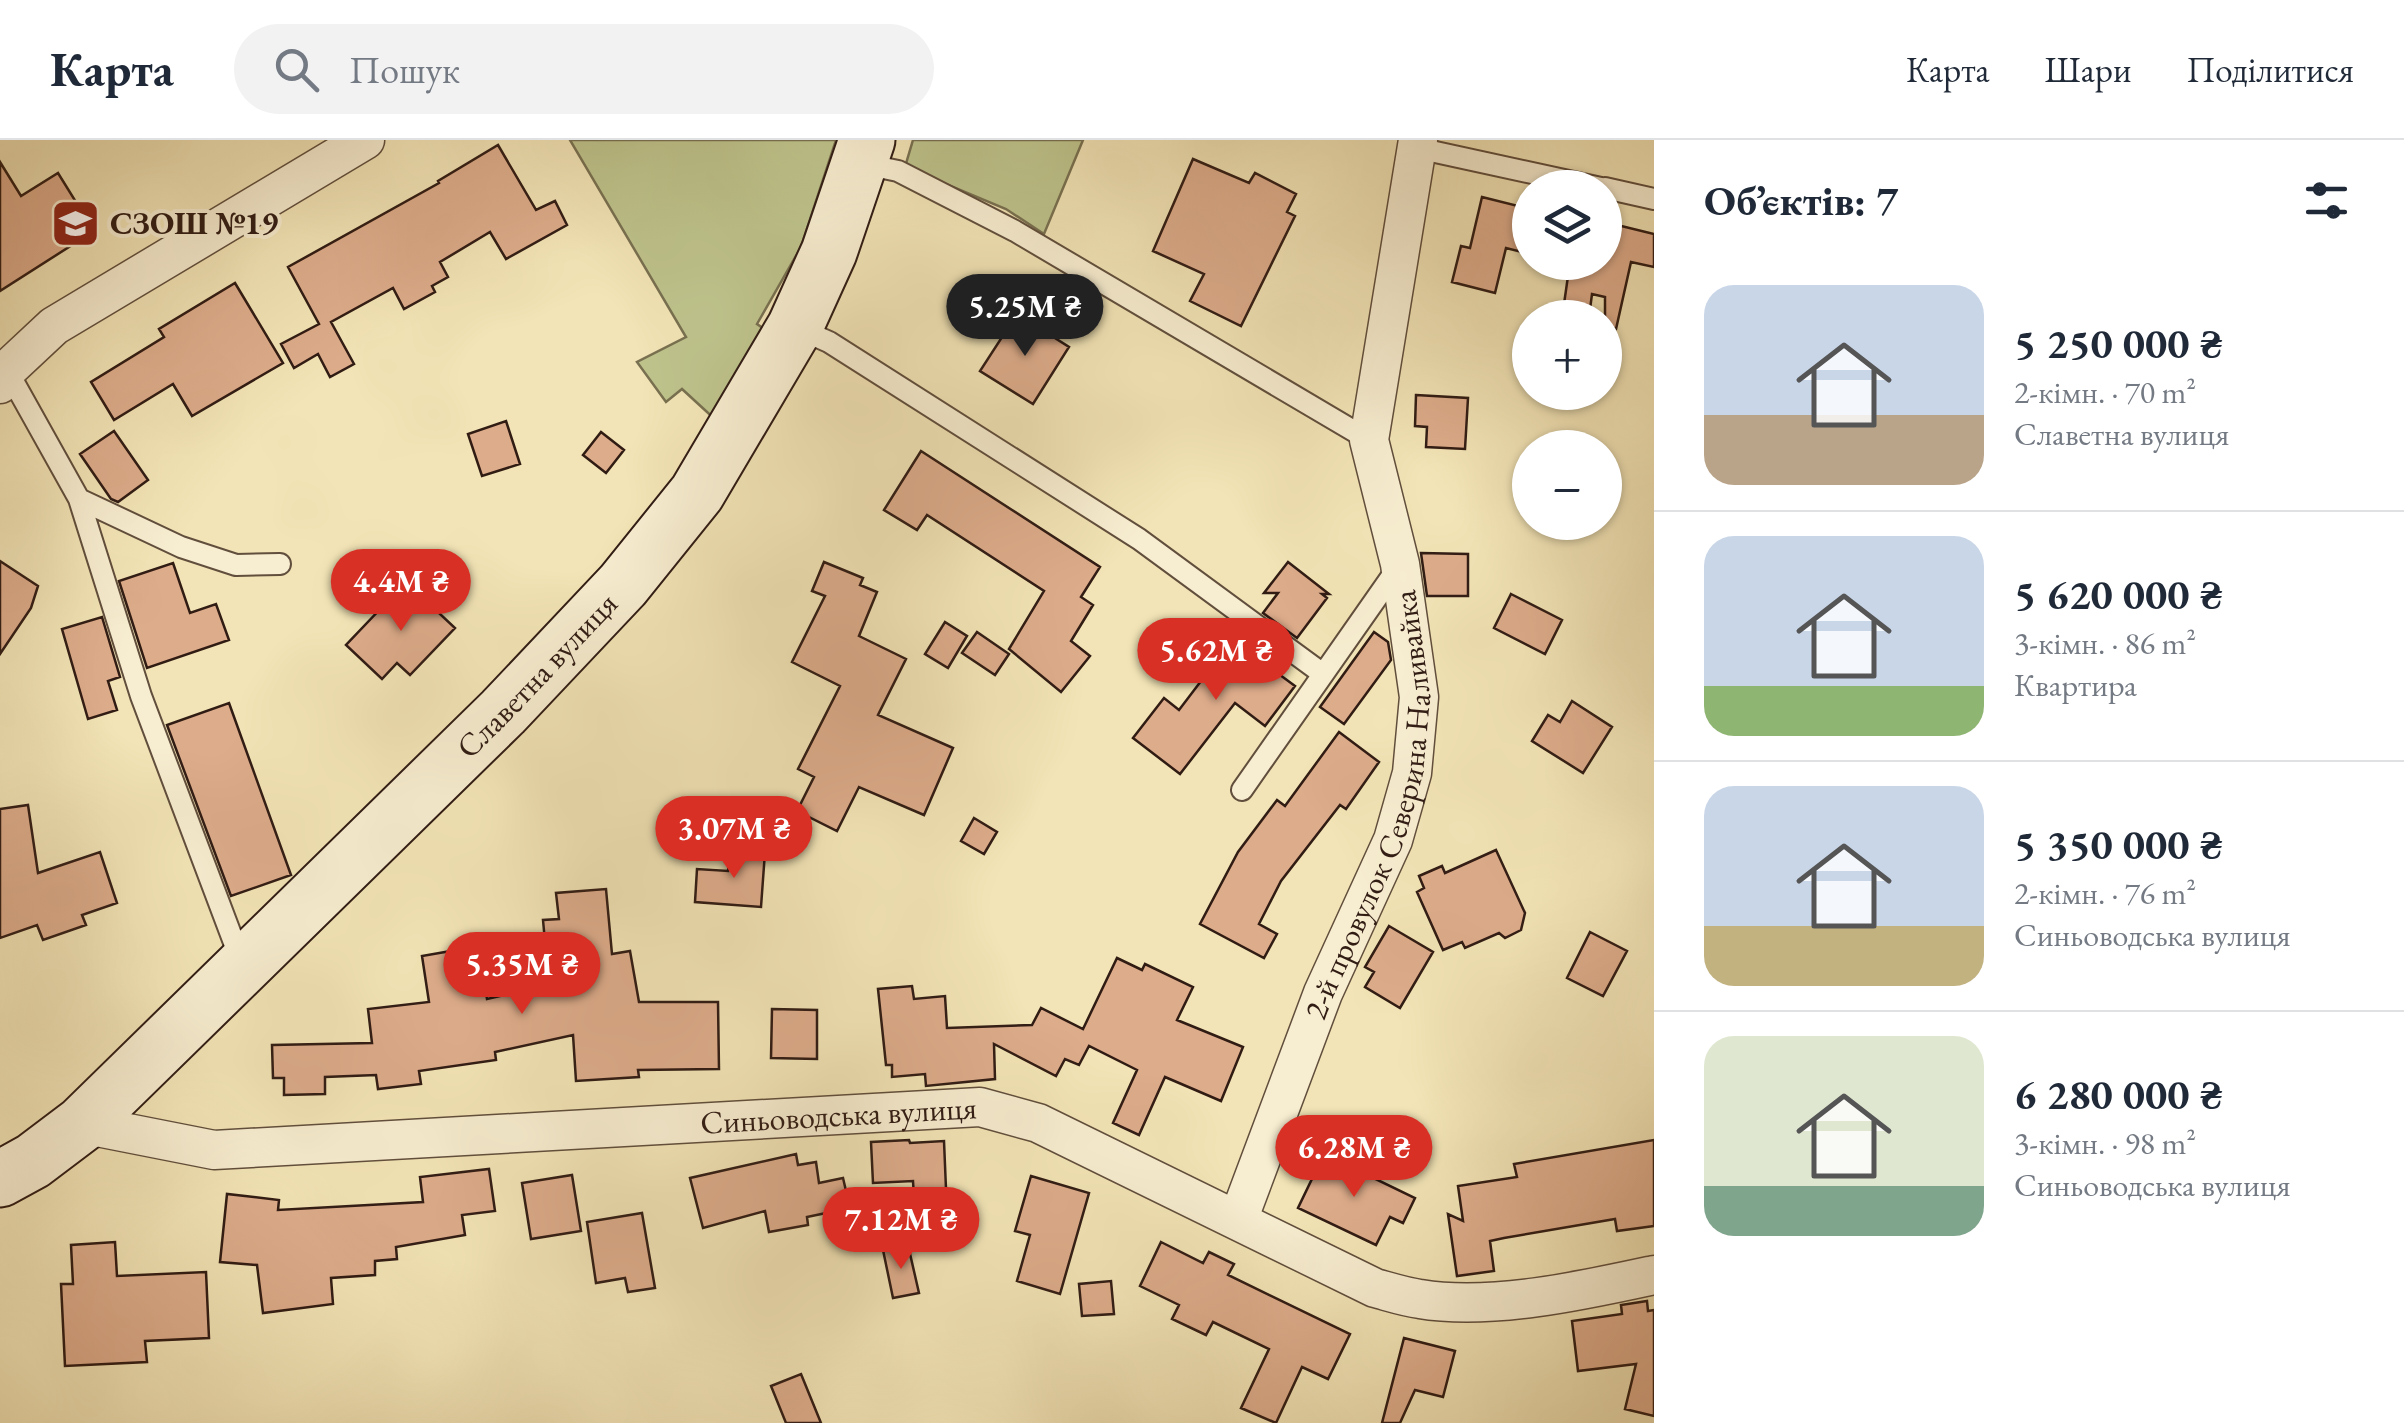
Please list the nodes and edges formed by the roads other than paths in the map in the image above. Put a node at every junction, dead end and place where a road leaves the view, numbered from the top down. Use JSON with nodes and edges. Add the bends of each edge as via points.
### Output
{"nodes":[{"id":1,"x":365,"y":140,"type":"edge"},
{"id":2,"x":1418,"y":144,"type":"edge"},
{"id":3,"x":864,"y":152,"type":"edge"},
{"id":4,"x":1527,"y":170,"type":"edge"},
{"id":5,"x":1622,"y":192,"type":"edge"},
{"id":6,"x":1654,"y":199,"type":"edge"},
{"id":7,"x":795,"y":327,"type":"junction"},
{"id":8,"x":2,"y":371,"type":"edge"},
{"id":9,"x":1370,"y":440,"type":"junction"},
{"id":10,"x":80,"y":499,"type":"junction"},
{"id":11,"x":280,"y":564,"type":"dead end"},
{"id":12,"x":1400,"y":564,"type":"junction"},
{"id":13,"x":1324,"y":674,"type":"junction"},
{"id":14,"x":1242,"y":790,"type":"dead end"},
{"id":15,"x":244,"y":968,"type":"junction"},
{"id":16,"x":82,"y":1124,"type":"junction"},
{"id":17,"x":0,"y":1179,"type":"edge"},
{"id":18,"x":1238,"y":1220,"type":"junction"},
{"id":19,"x":1654,"y":1275,"type":"edge"}],
"edges":[{"from":1,"to":8,"type":"street","via":[[54,326]]},
{"from":2,"to":4,"type":"lane"},
{"from":2,"to":9,"type":"street","name":"2-й провулок Северина Наливайка"},
{"from":3,"to":7,"type":"main road","name":"Славетна вулиця","via":[[830,252]]},
{"from":3,"to":9,"type":"lane","via":[[1015,231]]},
{"from":5,"to":6,"type":"lane"},
{"from":7,"to":13,"type":"lane","via":[[829,342],[1139,539]]},
{"from":7,"to":15,"type":"main road","name":"Славетна вулиця","via":[[697,494],[624,585]]},
{"from":8,"to":10,"type":"lane"},
{"from":9,"to":12,"type":"street","name":"2-й провулок Северина Наливайка"},
{"from":10,"to":11,"type":"lane","via":[[236,565]]},
{"from":10,"to":15,"type":"lane","via":[[141,696]]},
{"from":12,"to":13,"type":"lane"},
{"from":12,"to":18,"type":"street","name":"2-й провулок Северина Наливайка","via":[[1419,697],[1412,773],[1394,840],[1322,993]]},
{"from":13,"to":14,"type":"lane"},
{"from":15,"to":16,"type":"main road","name":"Славетна вулиця"},
{"from":16,"to":17,"type":"main road"},
{"from":16,"to":18,"type":"street","name":"Синьоводська вулиця","via":[[214,1150],[980,1106],[1038,1123]]},
{"from":18,"to":19,"type":"street","name":"Синьоводська вулиця","via":[[1374,1288],[1422,1300],[1573,1292]]}]}
